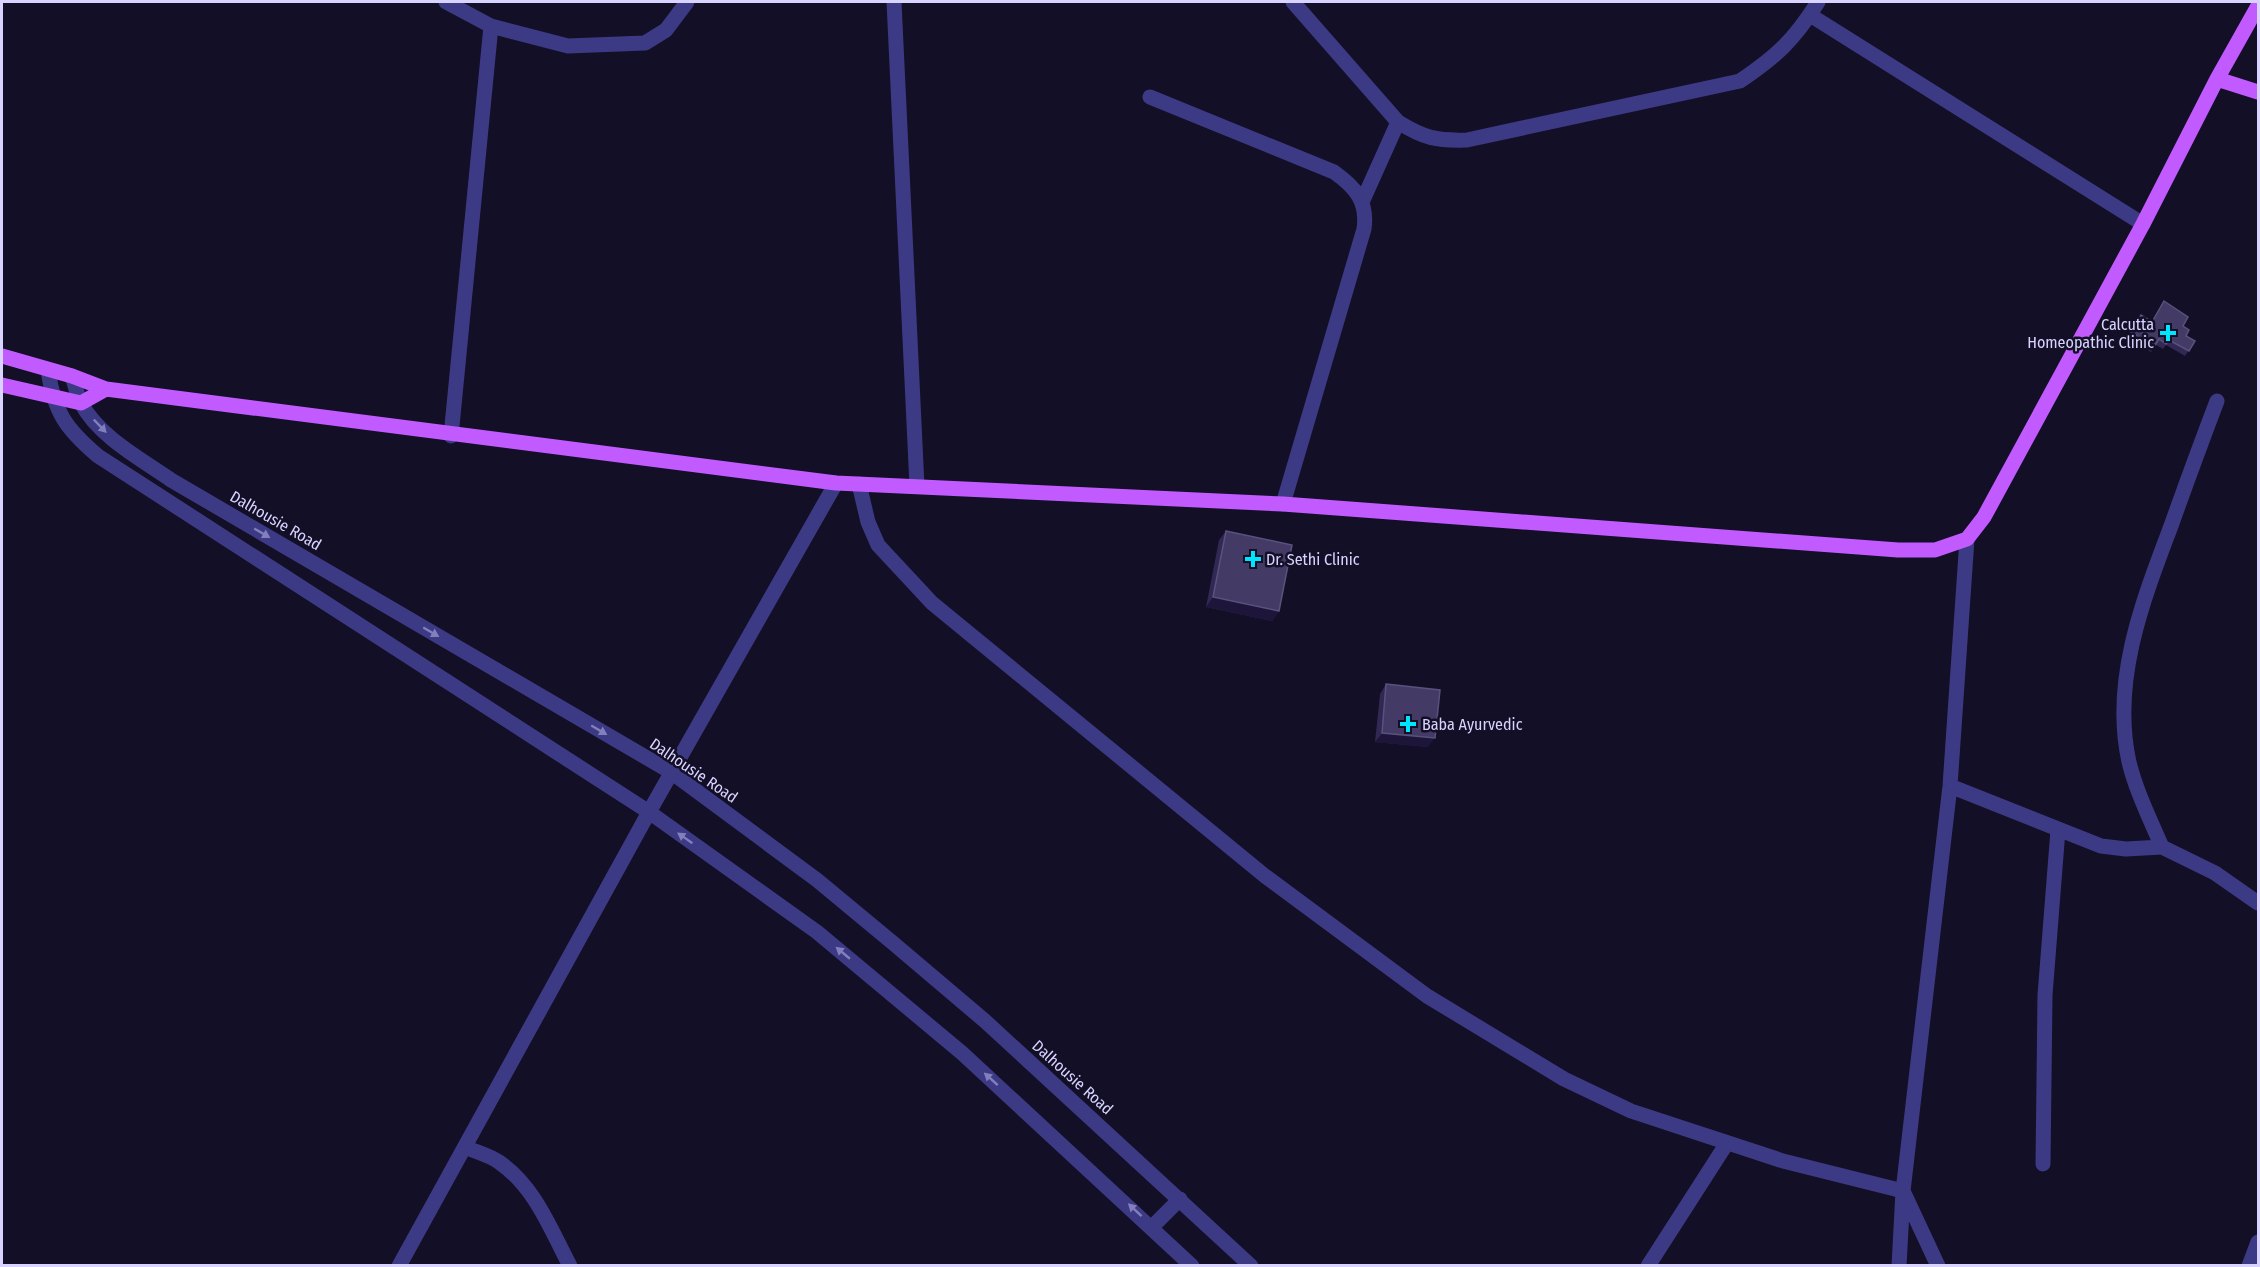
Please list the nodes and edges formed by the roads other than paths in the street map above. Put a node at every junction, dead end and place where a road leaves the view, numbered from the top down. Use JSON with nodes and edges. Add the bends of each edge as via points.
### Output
{"nodes":[{"id":1,"x":446,"y":2,"type":"edge"},
{"id":2,"x":687,"y":2,"type":"edge"},
{"id":3,"x":894,"y":2,"type":"edge"},
{"id":4,"x":1293,"y":2,"type":"edge"},
{"id":5,"x":2259,"y":6,"type":"edge"},
{"id":6,"x":1814,"y":8,"type":"edge"},
{"id":7,"x":491,"y":26,"type":"junction"},
{"id":8,"x":2217,"y":79,"type":"junction"},
{"id":9,"x":2259,"y":93,"type":"edge"},
{"id":10,"x":1150,"y":97,"type":"dead end"},
{"id":11,"x":1398,"y":122,"type":"junction"},
{"id":12,"x":1363,"y":200,"type":"junction"},
{"id":13,"x":2143,"y":224,"type":"junction"},
{"id":14,"x":2,"y":357,"type":"edge"},
{"id":15,"x":48,"y":370,"type":"junction"},
{"id":16,"x":72,"y":376,"type":"junction"},
{"id":17,"x":2,"y":385,"type":"edge"},
{"id":18,"x":106,"y":390,"type":"junction"},
{"id":19,"x":52,"y":398,"type":"junction"},
{"id":20,"x":2217,"y":401,"type":"dead end"},
{"id":21,"x":81,"y":403,"type":"junction"},
{"id":22,"x":451,"y":436,"type":"junction"},
{"id":23,"x":836,"y":483,"type":"junction"},
{"id":24,"x":859,"y":484,"type":"junction"},
{"id":25,"x":917,"y":486,"type":"junction"},
{"id":26,"x":1283,"y":504,"type":"junction"},
{"id":27,"x":1967,"y":538,"type":"junction"},
{"id":28,"x":671,"y":772,"type":"junction"},
{"id":29,"x":1950,"y":786,"type":"junction"},
{"id":30,"x":649,"y":812,"type":"junction"},
{"id":31,"x":2058,"y":830,"type":"junction"},
{"id":32,"x":2162,"y":847,"type":"junction"},
{"id":33,"x":2259,"y":903,"type":"edge"},
{"id":34,"x":1727,"y":1143,"type":"junction"},
{"id":35,"x":465,"y":1147,"type":"junction"},
{"id":36,"x":2043,"y":1164,"type":"dead end"},
{"id":37,"x":1903,"y":1191,"type":"junction"},
{"id":38,"x":1180,"y":1199,"type":"junction"},
{"id":39,"x":1152,"y":1227,"type":"junction"},
{"id":40,"x":2259,"y":1242,"type":"edge"},
{"id":41,"x":399,"y":1266,"type":"edge"},
{"id":42,"x":570,"y":1266,"type":"edge"},
{"id":43,"x":1192,"y":1266,"type":"edge"},
{"id":44,"x":1251,"y":1266,"type":"edge"},
{"id":45,"x":1648,"y":1266,"type":"edge"},
{"id":46,"x":1899,"y":1266,"type":"edge"},
{"id":47,"x":1938,"y":1266,"type":"edge"},
{"id":48,"x":2249,"y":1266,"type":"edge"}],
"edges":[{"from":1,"to":7,"type":"street"},
{"from":2,"to":7,"type":"street","via":[[666,30],[645,43],[568,46]]},
{"from":3,"to":25,"type":"street"},
{"from":4,"to":11,"type":"street"},
{"from":5,"to":8,"type":"main road"},
{"from":6,"to":11,"type":"street","via":[[1796,36],[1740,81],[1467,140],[1439,141]]},
{"from":6,"to":13,"type":"street"},
{"from":7,"to":22,"type":"street"},
{"from":8,"to":9,"type":"main road"},
{"from":8,"to":13,"type":"main road"},
{"from":10,"to":12,"type":"street","via":[[1334,172],[1350,183]]},
{"from":11,"to":12,"type":"street"},
{"from":12,"to":26,"type":"street","via":[[1364,229]]},
{"from":13,"to":27,"type":"main road","via":[[1984,517]]},
{"from":14,"to":15,"type":"main road"},
{"from":15,"to":16,"type":"main road"},
{"from":15,"to":19,"type":"street"},
{"from":16,"to":18,"type":"main road"},
{"from":16,"to":21,"type":"street","name":"Dalhousie Road"},
{"from":17,"to":19,"type":"main road"},
{"from":18,"to":21,"type":"main road"},
{"from":18,"to":22,"type":"main road"},
{"from":19,"to":21,"type":"main road"},
{"from":19,"to":30,"type":"street","via":[[75,437],[98,456]]},
{"from":20,"to":32,"type":"street","via":[[2145,594],[2126,683],[2129,761]]},
{"from":21,"to":28,"type":"street","name":"Dalhousie Road","one_way":true,"via":[[114,440],[171,480]]},
{"from":22,"to":23,"type":"main road"},
{"from":23,"to":24,"type":"main road"},
{"from":23,"to":28,"type":"street"},
{"from":24,"to":25,"type":"main road"},
{"from":24,"to":34,"type":"street","via":[[878,545],[932,603],[1265,876],[1427,996],[1564,1080],[1631,1112]]},
{"from":25,"to":26,"type":"main road"},
{"from":26,"to":27,"type":"main road","via":[[1898,550],[1935,550]]},
{"from":27,"to":29,"type":"street"},
{"from":28,"to":30,"type":"street"},
{"from":28,"to":38,"type":"street","name":"Dalhousie Road","via":[[817,880],[893,943],[985,1021]]},
{"from":29,"to":31,"type":"street"},
{"from":29,"to":37,"type":"street"},
{"from":30,"to":35,"type":"street"},
{"from":39,"to":30,"type":"street","one_way":true,"via":[[962,1053],[818,932]]},
{"from":31,"to":32,"type":"street","via":[[2101,846]]},
{"from":31,"to":36,"type":"street","via":[[2045,995]]},
{"from":32,"to":33,"type":"street","via":[[2208,869]]},
{"from":34,"to":37,"type":"street"},
{"from":34,"to":45,"type":"street"},
{"from":35,"to":41,"type":"street"},
{"from":35,"to":42,"type":"street","via":[[498,1161],[524,1185]]},
{"from":37,"to":46,"type":"street"},
{"from":37,"to":47,"type":"street"},
{"from":38,"to":39,"type":"street"},
{"from":38,"to":44,"type":"street","name":"Dalhousie Road"},
{"from":39,"to":43,"type":"street"},
{"from":40,"to":48,"type":"street"}]}
